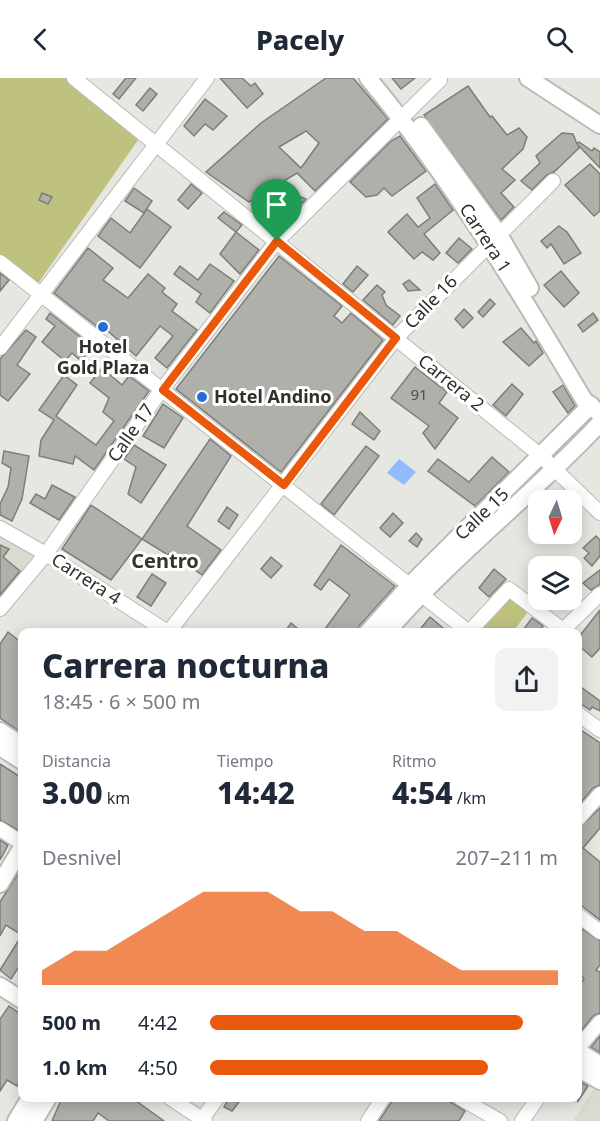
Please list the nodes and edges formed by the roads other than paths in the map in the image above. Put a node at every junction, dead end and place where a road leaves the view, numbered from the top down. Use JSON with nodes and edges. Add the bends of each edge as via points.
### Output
{"nodes":[{"id":1,"x":74,"y":78,"type":"edge"},
{"id":2,"x":207,"y":78,"type":"edge"},
{"id":3,"x":368,"y":78,"type":"edge"},
{"id":4,"x":383,"y":78,"type":"edge"},
{"id":5,"x":528,"y":78,"type":"edge"},
{"id":6,"x":440,"y":80,"type":"dead end"},
{"id":7,"x":405,"y":114,"type":"junction"},
{"id":8,"x":600,"y":125,"type":"edge"},
{"id":9,"x":155,"y":143,"type":"junction"},
{"id":10,"x":553,"y":181,"type":"dead end"},
{"id":11,"x":494,"y":237,"type":"junction"},
{"id":12,"x":277,"y":241,"type":"junction"},
{"id":13,"x":0,"y":262,"type":"edge"},
{"id":14,"x":40,"y":294,"type":"junction"},
{"id":15,"x":396,"y":338,"type":"junction"},
{"id":16,"x":0,"y":348,"type":"edge"},
{"id":17,"x":163,"y":390,"type":"junction"},
{"id":18,"x":597,"y":405,"type":"edge"},
{"id":19,"x":600,"y":423,"type":"edge"},
{"id":20,"x":541,"y":456,"type":"junction"},
{"id":21,"x":556,"y":470,"type":"junction"},
{"id":22,"x":284,"y":485,"type":"junction"},
{"id":23,"x":600,"y":513,"type":"edge"},
{"id":24,"x":0,"y":528,"type":"edge"},
{"id":25,"x":46,"y":554,"type":"junction"},
{"id":26,"x":415,"y":589,"type":"junction"},
{"id":27,"x":600,"y":594,"type":"edge"},
{"id":28,"x":0,"y":609,"type":"edge"},
{"id":29,"x":160,"y":628,"type":"edge"},
{"id":30,"x":172,"y":628,"type":"edge"},
{"id":31,"x":372,"y":628,"type":"edge"},
{"id":32,"x":389,"y":628,"type":"edge"},
{"id":33,"x":464,"y":628,"type":"edge"},
{"id":34,"x":474,"y":628,"type":"edge"},
{"id":35,"x":557,"y":628,"type":"edge"},
{"id":36,"x":566,"y":628,"type":"edge"},
{"id":37,"x":582,"y":717,"type":"edge"},
{"id":38,"x":600,"y":730,"type":"edge"},
{"id":39,"x":0,"y":731,"type":"edge"},
{"id":40,"x":18,"y":742,"type":"edge"},
{"id":41,"x":0,"y":747,"type":"edge"},
{"id":42,"x":18,"y":758,"type":"edge"},
{"id":43,"x":600,"y":794,"type":"edge"},
{"id":44,"x":582,"y":814,"type":"edge"},
{"id":45,"x":0,"y":829,"type":"edge"},
{"id":46,"x":18,"y":842,"type":"edge"},
{"id":47,"x":18,"y":852,"type":"edge"},
{"id":48,"x":0,"y":884,"type":"edge"},
{"id":49,"x":582,"y":918,"type":"edge"},
{"id":50,"x":600,"y":932,"type":"edge"},
{"id":51,"x":0,"y":986,"type":"edge"},
{"id":52,"x":18,"y":997,"type":"edge"},
{"id":53,"x":600,"y":1022,"type":"edge"},
{"id":54,"x":582,"y":1044,"type":"edge"},
{"id":55,"x":582,"y":1052,"type":"edge"},
{"id":56,"x":600,"y":1065,"type":"edge"},
{"id":57,"x":582,"y":1071,"type":"edge"},
{"id":58,"x":600,"y":1082,"type":"edge"},
{"id":59,"x":28,"y":1102,"type":"edge"},
{"id":60,"x":46,"y":1102,"type":"edge"},
{"id":61,"x":176,"y":1102,"type":"edge"},
{"id":62,"x":214,"y":1102,"type":"edge"},
{"id":63,"x":380,"y":1102,"type":"edge"},
{"id":64,"x":467,"y":1102,"type":"edge"},
{"id":65,"x":535,"y":1102,"type":"edge"},
{"id":66,"x":203,"y":1120,"type":"edge"},
{"id":67,"x":16,"y":1121,"type":"edge"},
{"id":68,"x":34,"y":1121,"type":"edge"},
{"id":69,"x":368,"y":1121,"type":"edge"},
{"id":70,"x":500,"y":1121,"type":"edge"},
{"id":71,"x":522,"y":1121,"type":"edge"}],
"edges":[{"from":1,"to":9,"type":"street","name":"Carrera 2"},
{"from":2,"to":9,"type":"street"},
{"from":3,"to":7,"type":"main road","name":"Carrera 1"},
{"from":4,"to":7,"type":"main road","name":"Carrera 1"},
{"from":5,"to":8,"type":"main road"},
{"from":6,"to":7,"type":"street","name":"Calle 17"},
{"from":7,"to":11,"type":"main road","name":"Carrera 1"},
{"from":7,"to":12,"type":"street","name":"Calle 17"},
{"from":9,"to":12,"type":"street","name":"Carrera 2"},
{"from":9,"to":14,"type":"street"},
{"from":10,"to":11,"type":"street","name":"Calle 16"},
{"from":11,"to":15,"type":"street","name":"Calle 16"},
{"from":11,"to":18,"type":"main road","name":"Carrera 1"},
{"from":12,"to":15,"type":"street","name":"Carrera 2"},
{"from":12,"to":17,"type":"street","name":"Calle 17"},
{"from":13,"to":14,"type":"street"},
{"from":14,"to":16,"type":"street"},
{"from":14,"to":17,"type":"street"},
{"from":15,"to":20,"type":"street","name":"Carrera 2"},
{"from":15,"to":22,"type":"street","name":"Calle 16"},
{"from":17,"to":22,"type":"street"},
{"from":17,"to":25,"type":"street","name":"Calle 17"},
{"from":18,"to":20,"type":"main road","name":"Calle 15"},
{"from":19,"to":21,"type":"main road","name":"Calle 15"},
{"from":20,"to":21,"type":"street","name":"Carrera 2"},
{"from":20,"to":26,"type":"main road","name":"Calle 15"},
{"from":21,"to":23,"type":"street","name":"Carrera 2"},
{"from":21,"to":26,"type":"main road","name":"Calle 15"},
{"from":22,"to":26,"type":"street"},
{"from":22,"to":30,"type":"street","name":"Calle 16"},
{"from":24,"to":25,"type":"street","name":"Carrera 4"},
{"from":25,"to":28,"type":"street","name":"Calle 17"},
{"from":25,"to":29,"type":"street","name":"Carrera 4"},
{"from":26,"to":31,"type":"main road","name":"Calle 15"},
{"from":26,"to":32,"type":"main road","name":"Calle 15"},
{"from":26,"to":33,"type":"street"},
{"from":27,"to":36,"type":"street"},
{"from":34,"to":35,"type":"street","via":[[509,589]]},
{"from":37,"to":38,"type":"street"},
{"from":39,"to":40,"type":"main road"},
{"from":41,"to":42,"type":"main road"},
{"from":43,"to":44,"type":"street"},
{"from":45,"to":46,"type":"street"},
{"from":47,"to":48,"type":"main road"},
{"from":49,"to":50,"type":"street"},
{"from":51,"to":52,"type":"main road"},
{"from":53,"to":54,"type":"street"},
{"from":55,"to":56,"type":"main road"},
{"from":57,"to":58,"type":"main road"},
{"from":59,"to":67,"type":"main road"},
{"from":60,"to":68,"type":"main road"},
{"from":61,"to":66,"type":"street"},
{"from":62,"to":66,"type":"street"},
{"from":63,"to":69,"type":"street"},
{"from":64,"to":70,"type":"street"},
{"from":65,"to":71,"type":"street"}]}
